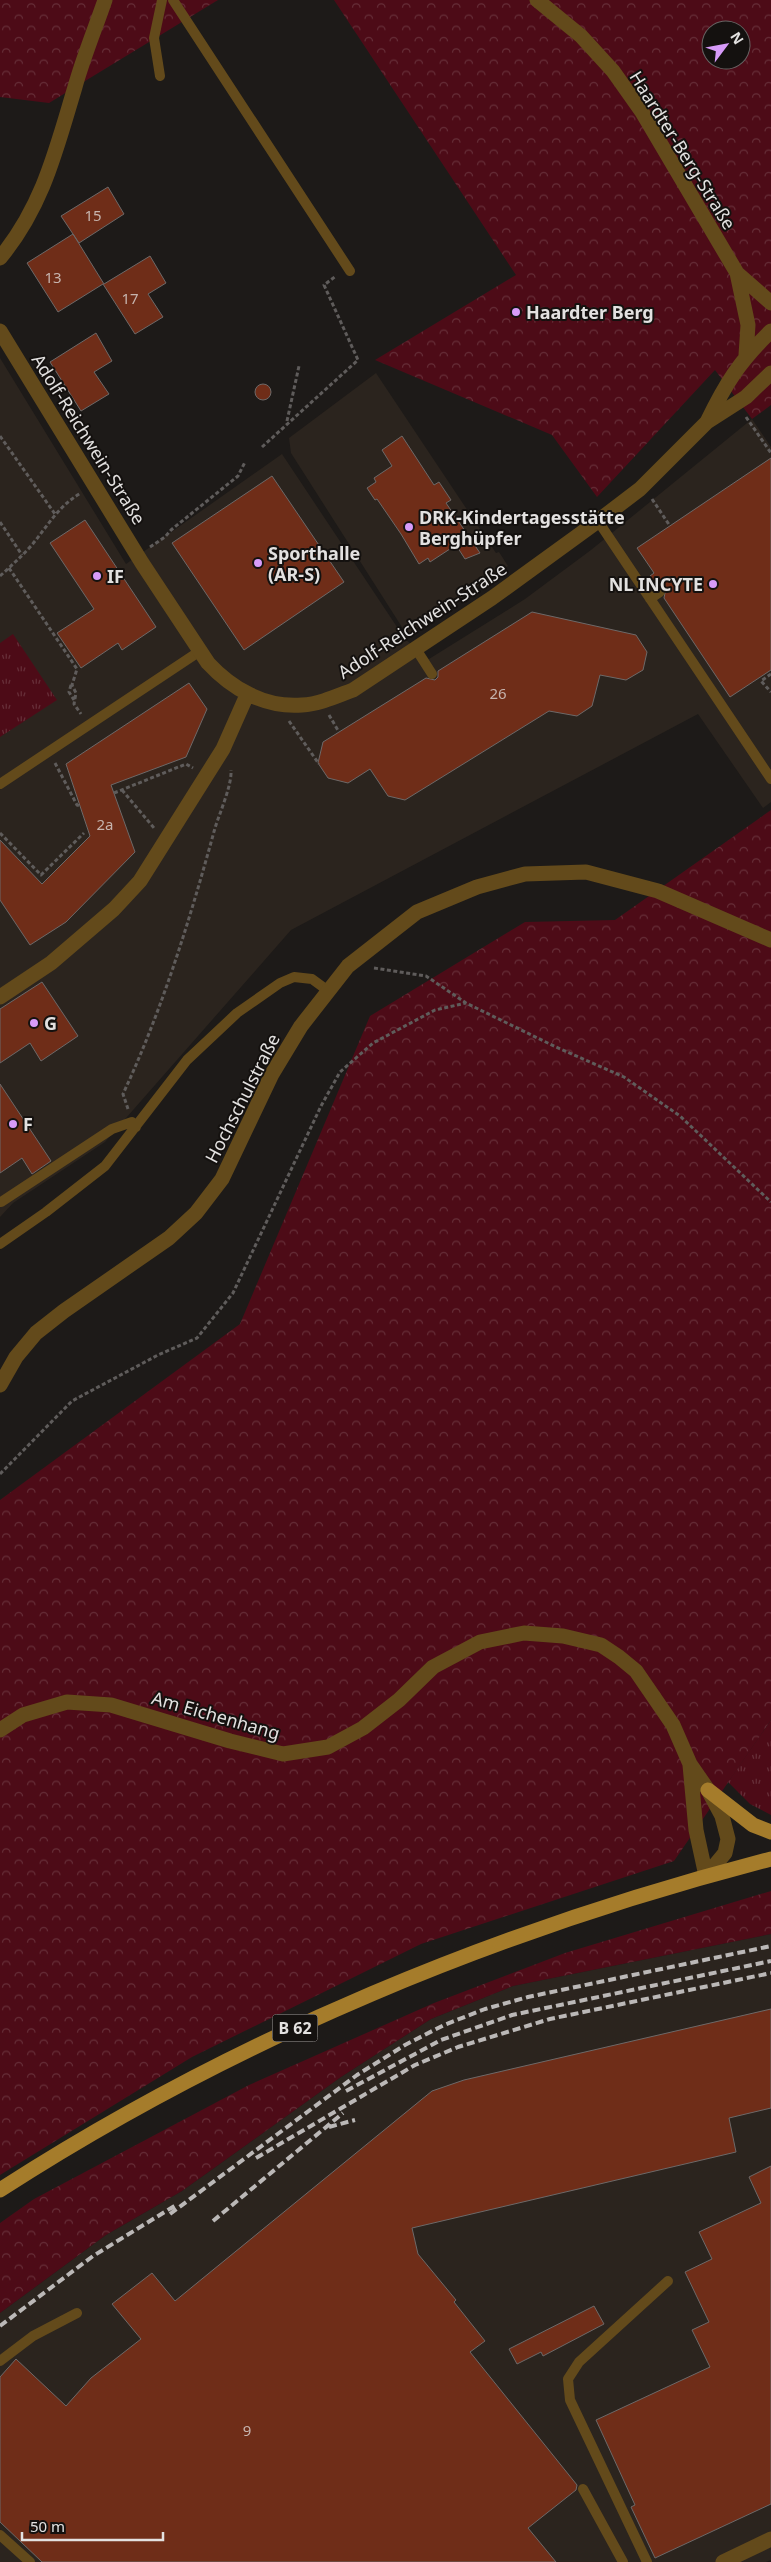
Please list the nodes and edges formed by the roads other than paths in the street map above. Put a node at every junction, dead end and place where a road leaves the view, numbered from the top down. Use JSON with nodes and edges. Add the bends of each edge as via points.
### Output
{"nodes":[{"id":1,"x":105,"y":0,"type":"edge"},
{"id":2,"x":162,"y":0,"type":"edge"},
{"id":3,"x":173,"y":0,"type":"edge"},
{"id":4,"x":537,"y":0,"type":"edge"},
{"id":5,"x":160,"y":76,"type":"dead end"},
{"id":6,"x":0,"y":258,"type":"edge"},
{"id":7,"x":350,"y":271,"type":"dead end"},
{"id":8,"x":737,"y":273,"type":"junction"},
{"id":9,"x":771,"y":303,"type":"edge"},
{"id":10,"x":0,"y":331,"type":"edge"},
{"id":11,"x":771,"y":331,"type":"edge"},
{"id":12,"x":746,"y":356,"type":"junction"},
{"id":13,"x":771,"y":373,"type":"edge"},
{"id":14,"x":707,"y":422,"type":"junction"},
{"id":15,"x":598,"y":521,"type":"junction"},
{"id":16,"x":660,"y":592,"type":"dead end"},
{"id":17,"x":650,"y":599,"type":"junction"},
{"id":18,"x":416,"y":649,"type":"junction"},
{"id":19,"x":200,"y":652,"type":"junction"},
{"id":20,"x":432,"y":674,"type":"dead end"},
{"id":21,"x":247,"y":695,"type":"junction"},
{"id":22,"x":771,"y":779,"type":"edge"},
{"id":23,"x":0,"y":784,"type":"edge"},
{"id":24,"x":771,"y":940,"type":"edge"},
{"id":25,"x":328,"y":990,"type":"junction"},
{"id":26,"x":0,"y":997,"type":"edge"},
{"id":27,"x":134,"y":1125,"type":"junction"},
{"id":28,"x":1,"y":1202,"type":"edge"},
{"id":29,"x":0,"y":1244,"type":"edge"},
{"id":30,"x":0,"y":1385,"type":"edge"},
{"id":31,"x":0,"y":1730,"type":"edge"},
{"id":32,"x":690,"y":1764,"type":"junction"},
{"id":33,"x":708,"y":1790,"type":"junction"},
{"id":34,"x":771,"y":1832,"type":"edge"},
{"id":35,"x":771,"y":1859,"type":"edge"},
{"id":36,"x":706,"y":1876,"type":"junction"},
{"id":37,"x":0,"y":2190,"type":"edge"},
{"id":38,"x":668,"y":2280,"type":"dead end"},
{"id":39,"x":77,"y":2313,"type":"dead end"},
{"id":40,"x":0,"y":2361,"type":"edge"},
{"id":41,"x":583,"y":2489,"type":"dead end"},
{"id":42,"x":0,"y":2534,"type":"edge"},
{"id":43,"x":771,"y":2539,"type":"edge"},
{"id":44,"x":30,"y":2562,"type":"edge"},
{"id":45,"x":622,"y":2562,"type":"edge"},
{"id":46,"x":647,"y":2562,"type":"edge"},
{"id":47,"x":722,"y":2562,"type":"edge"}],
"edges":[{"from":1,"to":6,"type":"street","via":[[51,170],[35,206]]},
{"from":2,"to":5,"type":"lane","via":[[154,38]]},
{"from":3,"to":7,"type":"lane"},
{"from":4,"to":8,"type":"street","name":"Haardter-Berg-Straße","via":[[581,36],[618,79],[642,112]]},
{"from":8,"to":9,"type":"street","name":"Haardter-Berg-Straße"},
{"from":8,"to":12,"type":"street","via":[[748,325]]},
{"from":10,"to":19,"type":"street","name":"Adolf-Reichwein-Straße"},
{"from":11,"to":12,"type":"street","name":"Adolf-Reichwein-Straße"},
{"from":12,"to":14,"type":"street","name":"Adolf-Reichwein-Straße","via":[[726,382]]},
{"from":13,"to":14,"type":"street","name":"Adolf-Reichwein-Straße","via":[[746,397]]},
{"from":14,"to":15,"type":"street","name":"Adolf-Reichwein-Straße","via":[[640,489]]},
{"from":15,"to":17,"type":"lane"},
{"from":15,"to":18,"type":"street","name":"Adolf-Reichwein-Straße","via":[[547,560]]},
{"from":16,"to":17,"type":"lane"},
{"from":17,"to":22,"type":"lane"},
{"from":18,"to":20,"type":"lane"},
{"from":18,"to":21,"type":"street","name":"Adolf-Reichwein-Straße","via":[[353,690],[322,702],[301,706]]},
{"from":19,"to":21,"type":"street","name":"Adolf-Reichwein-Straße","via":[[220,676]]},
{"from":19,"to":23,"type":"lane"},
{"from":21,"to":26,"type":"street","via":[[223,749],[140,882],[51,963]]},
{"from":24,"to":25,"type":"street","name":"Hochschulstraße","via":[[658,891],[586,872],[525,874],[476,887],[417,912],[348,966]]},
{"from":25,"to":27,"type":"lane","via":[[312,979],[294,977],[236,1013],[187,1060]]},
{"from":25,"to":30,"type":"street","name":"Hochschulstraße","via":[[272,1074],[222,1179],[196,1213],[169,1238],[36,1333],[16,1357]]},
{"from":27,"to":28,"type":"lane","via":[[112,1129]]},
{"from":27,"to":29,"type":"lane","via":[[106,1166]]},
{"from":31,"to":32,"type":"street","name":"Am Eichenhang","via":[[23,1716],[67,1702],[111,1705],[283,1754],[328,1747],[363,1728],[399,1700],[433,1667],[480,1642],[524,1633],[563,1636],[601,1644],[619,1657],[652,1691],[673,1725]]},
{"from":32,"to":33,"type":"street","name":"Am Eichenhang"},
{"from":32,"to":36,"type":"street","name":"Am Eichenhang","via":[[696,1830]]},
{"from":33,"to":34,"type":"main road","via":[[753,1825]]},
{"from":33,"to":36,"type":"street","name":"Am Eichenhang","via":[[722,1816],[728,1838],[726,1852]]},
{"from":35,"to":36,"type":"main road","number":"B 62"},
{"from":36,"to":37,"type":"main road","number":"B 62","via":[[521,1935],[308,2022],[178,2087]]},
{"from":38,"to":46,"type":"lane","via":[[579,2362],[568,2379],[570,2400]]},
{"from":39,"to":40,"type":"lane","via":[[33,2336]]},
{"from":41,"to":45,"type":"lane"},
{"from":42,"to":44,"type":"lane"},
{"from":43,"to":47,"type":"street"}]}
